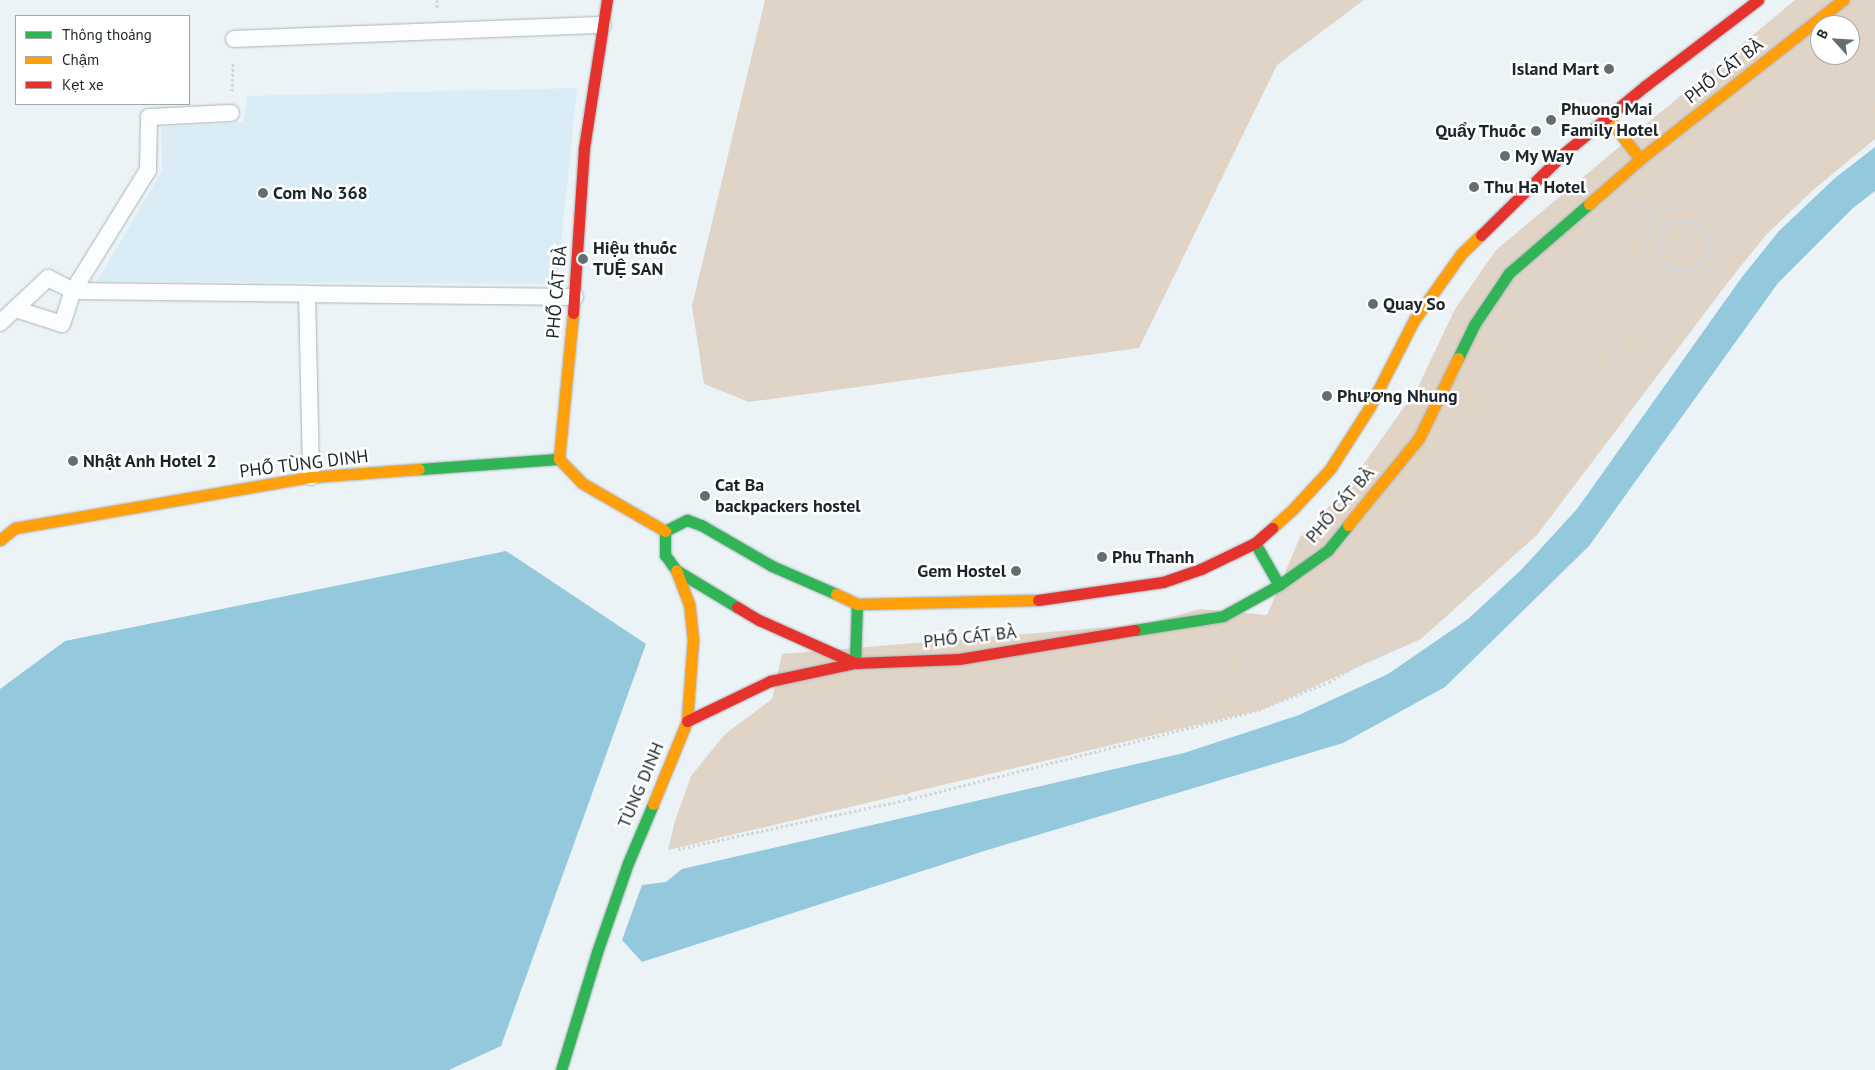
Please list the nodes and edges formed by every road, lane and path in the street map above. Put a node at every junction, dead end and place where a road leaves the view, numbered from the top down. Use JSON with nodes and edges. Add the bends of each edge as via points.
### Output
{"nodes":[{"id":1,"x":607,"y":0,"type":"edge"},
{"id":2,"x":1758,"y":0,"type":"edge"},
{"id":3,"x":1843,"y":0,"type":"edge"},
{"id":4,"x":603,"y":25,"type":"junction"},
{"id":5,"x":234,"y":39,"type":"joint"},
{"id":6,"x":1875,"y":96,"type":"edge"},
{"id":7,"x":231,"y":113,"type":"joint"},
{"id":8,"x":1608,"y":118,"type":"junction"},
{"id":9,"x":1640,"y":159,"type":"junction"},
{"id":10,"x":1596,"y":197,"type":"junction"},
{"id":11,"x":1650,"y":212,"type":"junction"},
{"id":12,"x":1664,"y":228,"type":"junction"},
{"id":13,"x":1700,"y":262,"type":"junction"},
{"id":14,"x":1712,"y":272,"type":"dead end"},
{"id":15,"x":73,"y":291,"type":"junction"},
{"id":16,"x":307,"y":294,"type":"junction"},
{"id":17,"x":575,"y":297,"type":"junction"},
{"id":18,"x":16,"y":309,"type":"junction"},
{"id":19,"x":0,"y":323,"type":"edge"},
{"id":20,"x":559,"y":459,"type":"junction"},
{"id":21,"x":311,"y":477,"type":"junction"},
{"id":22,"x":665,"y":531,"type":"junction"},
{"id":23,"x":0,"y":540,"type":"edge"},
{"id":24,"x":1255,"y":543,"type":"junction"},
{"id":25,"x":676,"y":570,"type":"junction"},
{"id":26,"x":1280,"y":585,"type":"junction"},
{"id":27,"x":857,"y":604,"type":"junction"},
{"id":28,"x":1223,"y":616,"type":"junction"},
{"id":29,"x":854,"y":663,"type":"junction"},
{"id":30,"x":1273,"y":673,"type":"dead end"},
{"id":31,"x":1249,"y":674,"type":"dead end"},
{"id":32,"x":687,"y":721,"type":"junction"},
{"id":33,"x":910,"y":799,"type":"dead end"},
{"id":34,"x":561,"y":1070,"type":"edge"}],
"edges":[{"from":1,"to":4,"type":"main road","name":"PHỐ CÁT BÀ"},
{"from":2,"to":8,"type":"main road","name":"PHỐ CÁT BÀ"},
{"from":3,"to":9,"type":"main road","name":"PHỐ CÁT BÀ"},
{"from":4,"to":5,"type":"lane"},
{"from":4,"to":17,"type":"main road","name":"PHỐ CÁT BÀ","via":[[584,148]]},
{"from":5,"to":7,"type":"path"},
{"from":6,"to":11,"type":"path","via":[[1796,153],[1740,184],[1697,205]]},
{"from":7,"to":15,"type":"lane","via":[[149,117],[148,170]]},
{"from":8,"to":9,"type":"main road"},
{"from":8,"to":24,"type":"main road","name":"PHỐ CÁT BÀ","via":[[1563,154],[1460,254],[1414,320],[1369,408],[1330,469]]},
{"from":9,"to":10,"type":"main road","name":"PHỐ CÁT BÀ"},
{"from":10,"to":11,"type":"path","via":[[1615,222],[1642,201]]},
{"from":10,"to":26,"type":"main road","name":"PHỐ CÁT BÀ","via":[[1509,273],[1474,325],[1418,438],[1328,550]]},
{"from":11,"to":12,"type":"path"},
{"from":11,"to":30,"type":"path","via":[[1642,279],[1614,355],[1596,392],[1545,474],[1488,539],[1424,601],[1330,651]]},
{"from":12,"to":13,"type":"path","via":[[1657,244],[1658,252],[1668,265],[1684,269]]},
{"from":12,"to":13,"type":"path","via":[[1677,220],[1699,226],[1706,240]]},
{"from":13,"to":14,"type":"path"},
{"from":15,"to":16,"type":"lane"},
{"from":15,"to":18,"type":"lane","via":[[48,278]]},
{"from":15,"to":18,"type":"lane","via":[[62,324]]},
{"from":16,"to":17,"type":"lane"},
{"from":16,"to":21,"type":"lane"},
{"from":17,"to":20,"type":"main road","name":"PHỐ CÁT BÀ"},
{"from":18,"to":19,"type":"lane"},
{"from":20,"to":21,"type":"main road","name":"PHỐ TÙNG DINH"},
{"from":20,"to":22,"type":"main road","via":[[582,484]]},
{"from":21,"to":23,"type":"main road","name":"PHỐ TÙNG DINH","via":[[15,528]]},
{"from":22,"to":25,"type":"main road","via":[[665,554]]},
{"from":22,"to":27,"type":"main road","name":"PHỐ CÁT BÀ","via":[[686,520],[701,525],[772,566]]},
{"from":24,"to":26,"type":"main road"},
{"from":24,"to":27,"type":"main road","name":"PHỐ CÁT BÀ","via":[[1201,569],[1163,582],[1026,602]]},
{"from":25,"to":29,"type":"main road","name":"PHỐ CÁT BÀ","via":[[759,620]]},
{"from":25,"to":32,"type":"main road","name":"TÙNG DINH","via":[[688,604],[693,640]]},
{"from":26,"to":28,"type":"main road","name":"PHỐ CÁT BÀ"},
{"from":27,"to":29,"type":"main road"},
{"from":28,"to":29,"type":"main road","name":"PHỐ CÁT BÀ","via":[[959,659]]},
{"from":28,"to":31,"type":"path"},
{"from":29,"to":32,"type":"main road","via":[[770,681]]},
{"from":29,"to":33,"type":"path","via":[[852,714]]},
{"from":32,"to":34,"type":"main road","name":"TÙNG DINH","via":[[628,863]]}]}
